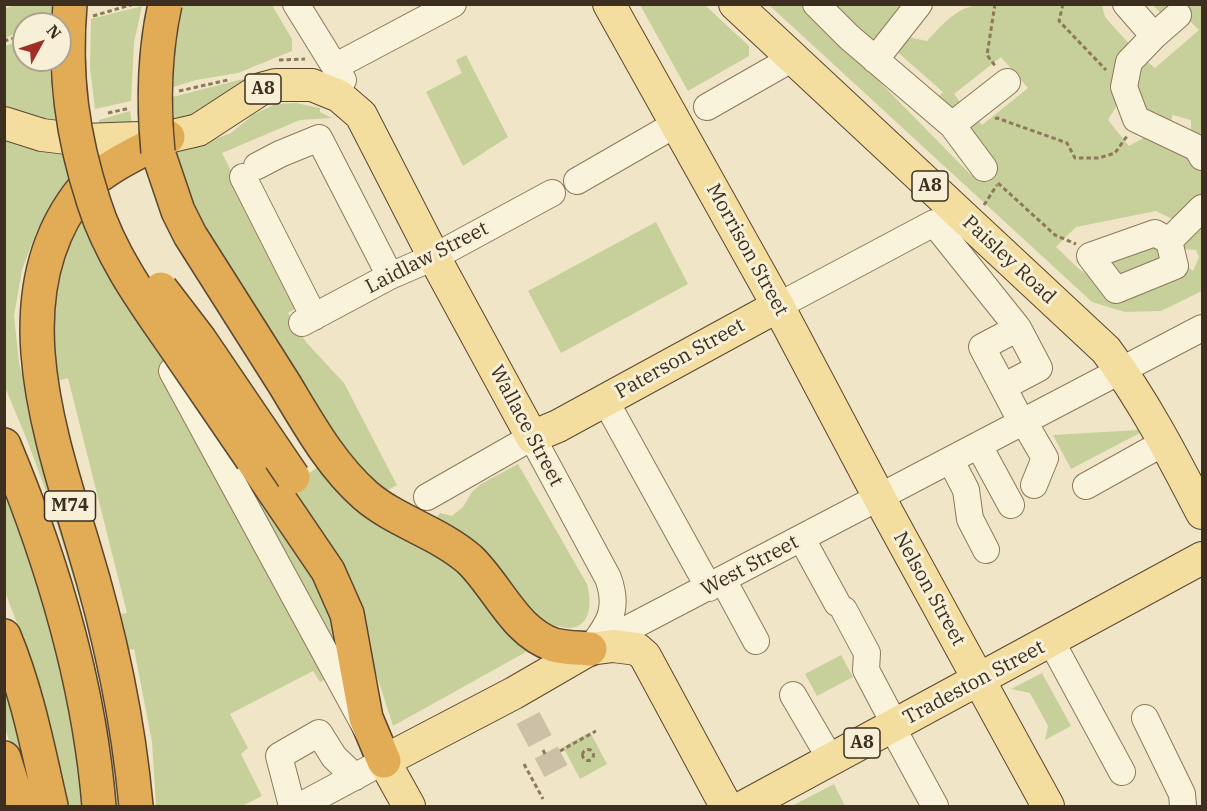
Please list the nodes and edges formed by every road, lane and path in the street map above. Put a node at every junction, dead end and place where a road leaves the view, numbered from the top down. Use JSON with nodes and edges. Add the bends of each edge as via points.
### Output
{"nodes":[{"id":1,"x":134,"y":4,"type":"edge"},
{"id":2,"x":165,"y":4,"type":"edge"},
{"id":3,"x":296,"y":4,"type":"edge"},
{"id":4,"x":453,"y":4,"type":"edge"},
{"id":5,"x":609,"y":4,"type":"edge"},
{"id":6,"x":735,"y":4,"type":"edge"},
{"id":7,"x":919,"y":4,"type":"edge"},
{"id":8,"x":1063,"y":4,"type":"edge"},
{"id":9,"x":1126,"y":4,"type":"edge"},
{"id":10,"x":828,"y":8,"type":"edge"},
{"id":11,"x":79,"y":11,"type":"edge"},
{"id":12,"x":1178,"y":15,"type":"dead end"},
{"id":13,"x":1154,"y":36,"type":"junction"},
{"id":14,"x":793,"y":58,"type":"junction"},
{"id":15,"x":875,"y":60,"type":"junction"},
{"id":16,"x":336,"y":66,"type":"junction"},
{"id":17,"x":1125,"y":81,"type":"junction"},
{"id":18,"x":68,"y":82,"type":"junction"},
{"id":19,"x":1007,"y":82,"type":"dead end"},
{"id":20,"x":707,"y":107,"type":"dead end"},
{"id":21,"x":361,"y":115,"type":"junction"},
{"id":22,"x":1138,"y":120,"type":"junction"},
{"id":23,"x":4,"y":123,"type":"edge"},
{"id":24,"x":676,"y":124,"type":"junction"},
{"id":25,"x":988,"y":124,"type":"dead end"},
{"id":26,"x":952,"y":125,"type":"junction"},
{"id":27,"x":163,"y":144,"type":"junction"},
{"id":28,"x":1201,"y":149,"type":"edge"},
{"id":29,"x":991,"y":175,"type":"junction"},
{"id":30,"x":576,"y":181,"type":"dead end"},
{"id":31,"x":552,"y":193,"type":"dead end"},
{"id":32,"x":1203,"y":208,"type":"edge"},
{"id":33,"x":980,"y":213,"type":"dead end"},
{"id":34,"x":1169,"y":241,"type":"junction"},
{"id":35,"x":1090,"y":256,"type":"junction"},
{"id":36,"x":434,"y":257,"type":"junction"},
{"id":37,"x":390,"y":276,"type":"junction"},
{"id":38,"x":778,"y":306,"type":"junction"},
{"id":39,"x":1018,"y":328,"type":"junction"},
{"id":40,"x":1203,"y":328,"type":"edge"},
{"id":41,"x":172,"y":371,"type":"dead end"},
{"id":42,"x":1122,"y":371,"type":"junction"},
{"id":43,"x":1003,"y":387,"type":"junction"},
{"id":44,"x":605,"y":400,"type":"junction"},
{"id":45,"x":1023,"y":423,"type":"junction"},
{"id":46,"x":532,"y":437,"type":"junction"},
{"id":47,"x":1165,"y":442,"type":"junction"},
{"id":48,"x":4,"y":445,"type":"edge"},
{"id":49,"x":979,"y":446,"type":"junction"},
{"id":50,"x":951,"y":461,"type":"junction"},
{"id":51,"x":1034,"y":485,"type":"dead end"},
{"id":52,"x":1086,"y":486,"type":"dead end"},
{"id":53,"x":427,"y":497,"type":"dead end"},
{"id":54,"x":880,"y":498,"type":"junction"},
{"id":55,"x":1011,"y":505,"type":"dead end"},
{"id":56,"x":1203,"y":513,"type":"edge"},
{"id":57,"x":802,"y":539,"type":"junction"},
{"id":58,"x":986,"y":550,"type":"dead end"},
{"id":59,"x":1203,"y":558,"type":"edge"},
{"id":60,"x":716,"y":584,"type":"junction"},
{"id":61,"x":4,"y":636,"type":"edge"},
{"id":62,"x":756,"y":641,"type":"dead end"},
{"id":63,"x":1051,"y":641,"type":"junction"},
{"id":64,"x":590,"y":649,"type":"junction"},
{"id":65,"x":979,"y":680,"type":"junction"},
{"id":66,"x":793,"y":695,"type":"dead end"},
{"id":67,"x":1145,"y":718,"type":"dead end"},
{"id":68,"x":894,"y":726,"type":"junction"},
{"id":69,"x":596,"y":731,"type":"dead end"},
{"id":70,"x":543,"y":750,"type":"dead end"},
{"id":71,"x":560,"y":751,"type":"dead end"},
{"id":72,"x":546,"y":756,"type":"dead end"},
{"id":73,"x":4,"y":758,"type":"edge"},
{"id":74,"x":831,"y":760,"type":"junction"},
{"id":75,"x":384,"y":761,"type":"junction"},
{"id":76,"x":524,"y":764,"type":"dead end"},
{"id":77,"x":1122,"y":772,"type":"dead end"},
{"id":78,"x":355,"y":777,"type":"junction"},
{"id":79,"x":540,"y":780,"type":"dead end"},
{"id":80,"x":534,"y":783,"type":"junction"},
{"id":81,"x":543,"y":799,"type":"dead end"},
{"id":82,"x":935,"y":806,"type":"edge"},
{"id":83,"x":20,"y":807,"type":"edge"},
{"id":84,"x":51,"y":807,"type":"edge"},
{"id":85,"x":99,"y":807,"type":"edge"},
{"id":86,"x":136,"y":807,"type":"edge"},
{"id":87,"x":292,"y":807,"type":"edge"},
{"id":88,"x":300,"y":807,"type":"edge"},
{"id":89,"x":409,"y":807,"type":"edge"},
{"id":90,"x":726,"y":807,"type":"edge"},
{"id":91,"x":745,"y":807,"type":"edge"},
{"id":92,"x":1048,"y":807,"type":"edge"},
{"id":93,"x":1183,"y":807,"type":"edge"}],
"edges":[{"from":1,"to":11,"type":"path"},
{"from":2,"to":27,"type":"highway","bridge":true,"via":[[155,63],[154,110]]},
{"from":3,"to":16,"type":"street","name":"Wallace Street"},
{"from":4,"to":16,"type":"street"},
{"from":5,"to":24,"type":"main road","name":"Morrison Street"},
{"from":6,"to":14,"type":"main road","name":"Paisley Road","number":"A8"},
{"from":7,"to":15,"type":"street"},
{"from":8,"to":17,"type":"path","via":[[1059,21],[1113,78]]},
{"from":9,"to":13,"type":"street"},
{"from":10,"to":15,"type":"street"},
{"from":11,"to":18,"type":"highway","bridge":true,"via":[[68,51]]},
{"from":12,"to":13,"type":"street"},
{"from":13,"to":17,"type":"street","via":[[1129,62]]},
{"from":14,"to":20,"type":"street"},
{"from":14,"to":42,"type":"main road","name":"Paisley Road","number":"A8","via":[[1106,350]]},
{"from":15,"to":26,"type":"street"},
{"from":16,"to":21,"type":"street","name":"Wallace Street"},
{"from":17,"to":22,"type":"street"},
{"from":18,"to":27,"type":"highway","bridge":true,"via":[[116,208],[144,264],[170,303],[304,470],[180,256],[162,213],[156,185]]},
{"from":18,"to":75,"type":"highway","bridge":true,"via":[[81,157],[94,203],[116,254],[337,588],[347,614],[366,718]]},
{"from":19,"to":26,"type":"street"},
{"from":21,"to":27,"type":"main road","number":"A8","via":[[330,92],[312,86],[276,85],[261,89],[198,130]]},
{"from":21,"to":36,"type":"main road","name":"Wallace Street","number":"A8"},
{"from":22,"to":25,"type":"path","via":[[1115,153],[1099,158],[1075,158],[1067,143],[997,118]]},
{"from":22,"to":28,"type":"street"},
{"from":23,"to":27,"type":"main road","number":"A8","via":[[42,135]]},
{"from":24,"to":30,"type":"street"},
{"from":24,"to":38,"type":"main road","name":"Morrison Street"},
{"from":26,"to":29,"type":"street"},
{"from":27,"to":64,"type":"highway","via":[[178,211],[190,235],[331,457],[365,495],[460,551],[533,634],[556,645]]},
{"from":27,"to":86,"type":"highway","number":"M74","via":[[115,165],[62,212],[36,264],[26,315],[36,396],[84,546],[120,692]]},
{"from":29,"to":33,"type":"path"},
{"from":29,"to":35,"type":"path","via":[[1055,235],[1073,241]]},
{"from":31,"to":36,"type":"street","name":"Laidlaw Street"},
{"from":32,"to":34,"type":"street"},
{"from":34,"to":35,"type":"street","via":[[1155,233]]},
{"from":34,"to":35,"type":"street","via":[[1175,266],[1116,290]]},
{"from":36,"to":37,"type":"street","name":"Laidlaw Street"},
{"from":36,"to":46,"type":"main road","name":"Wallace Street","number":"A8"},
{"from":37,"to":37,"type":"street","name":"Laidlaw Street","via":[[319,138],[250,172],[308,320]]},
{"from":38,"to":39,"type":"street","name":"Paterson Street","via":[[934,222]]},
{"from":38,"to":44,"type":"main road","name":"Paterson Street"},
{"from":38,"to":54,"type":"main road","name":"Morrison Street"},
{"from":39,"to":43,"type":"street","via":[[1039,368]]},
{"from":39,"to":43,"type":"street","via":[[982,347]]},
{"from":40,"to":42,"type":"street","name":"West Street"},
{"from":41,"to":75,"type":"street"},
{"from":42,"to":45,"type":"street","name":"West Street"},
{"from":42,"to":47,"type":"main road","number":"A8"},
{"from":43,"to":45,"type":"street"},
{"from":44,"to":46,"type":"main road","name":"Paterson Street"},
{"from":44,"to":60,"type":"street"},
{"from":45,"to":49,"type":"street","name":"West Street"},
{"from":45,"to":51,"type":"street","via":[[1045,458]]},
{"from":46,"to":53,"type":"street","name":"Paterson Street"},
{"from":46,"to":64,"type":"street","name":"Wallace Street","via":[[612,589],[611,618]]},
{"from":47,"to":52,"type":"street"},
{"from":47,"to":56,"type":"main road","number":"A8"},
{"from":48,"to":85,"type":"highway","number":"M74","via":[[42,544],[74,656],[88,722]]},
{"from":49,"to":50,"type":"street","name":"West Street"},
{"from":49,"to":55,"type":"street"},
{"from":50,"to":54,"type":"street","name":"West Street"},
{"from":50,"to":58,"type":"street","via":[[966,490],[970,519]]},
{"from":54,"to":57,"type":"street","name":"West Street"},
{"from":54,"to":65,"type":"main road","name":"Nelson Street"},
{"from":57,"to":60,"type":"street","name":"West Street"},
{"from":57,"to":68,"type":"street","via":[[867,653],[866,670]]},
{"from":59,"to":63,"type":"main road","name":"Tradeston Street","number":"A8"},
{"from":60,"to":62,"type":"street"},
{"from":60,"to":64,"type":"street","name":"West Street"},
{"from":61,"to":84,"type":"highway","via":[[35,733]]},
{"from":63,"to":65,"type":"main road","name":"Tradeston Street","number":"A8"},
{"from":63,"to":77,"type":"street"},
{"from":64,"to":75,"type":"main road","name":"West Street"},
{"from":64,"to":90,"type":"main road","via":[[637,649],[645,656]]},
{"from":65,"to":68,"type":"main road","name":"Tradeston Street","number":"A8"},
{"from":65,"to":92,"type":"main road","name":"Nelson Street"},
{"from":66,"to":74,"type":"street"},
{"from":67,"to":93,"type":"street","via":[[1182,794]]},
{"from":68,"to":74,"type":"main road","name":"Tradeston Street","number":"A8"},
{"from":68,"to":82,"type":"street"},
{"from":69,"to":71,"type":"path"},
{"from":70,"to":72,"type":"path"},
{"from":73,"to":83,"type":"highway"},
{"from":74,"to":91,"type":"main road","name":"Tradeston Street","number":"A8"},
{"from":75,"to":78,"type":"street","name":"West Street"},
{"from":75,"to":89,"type":"main road"},
{"from":76,"to":80,"type":"path"},
{"from":78,"to":87,"type":"street","via":[[334,757],[319,733],[279,756]]},
{"from":78,"to":88,"type":"street","name":"West Street"},
{"from":79,"to":80,"type":"path"},
{"from":80,"to":81,"type":"path"}]}
